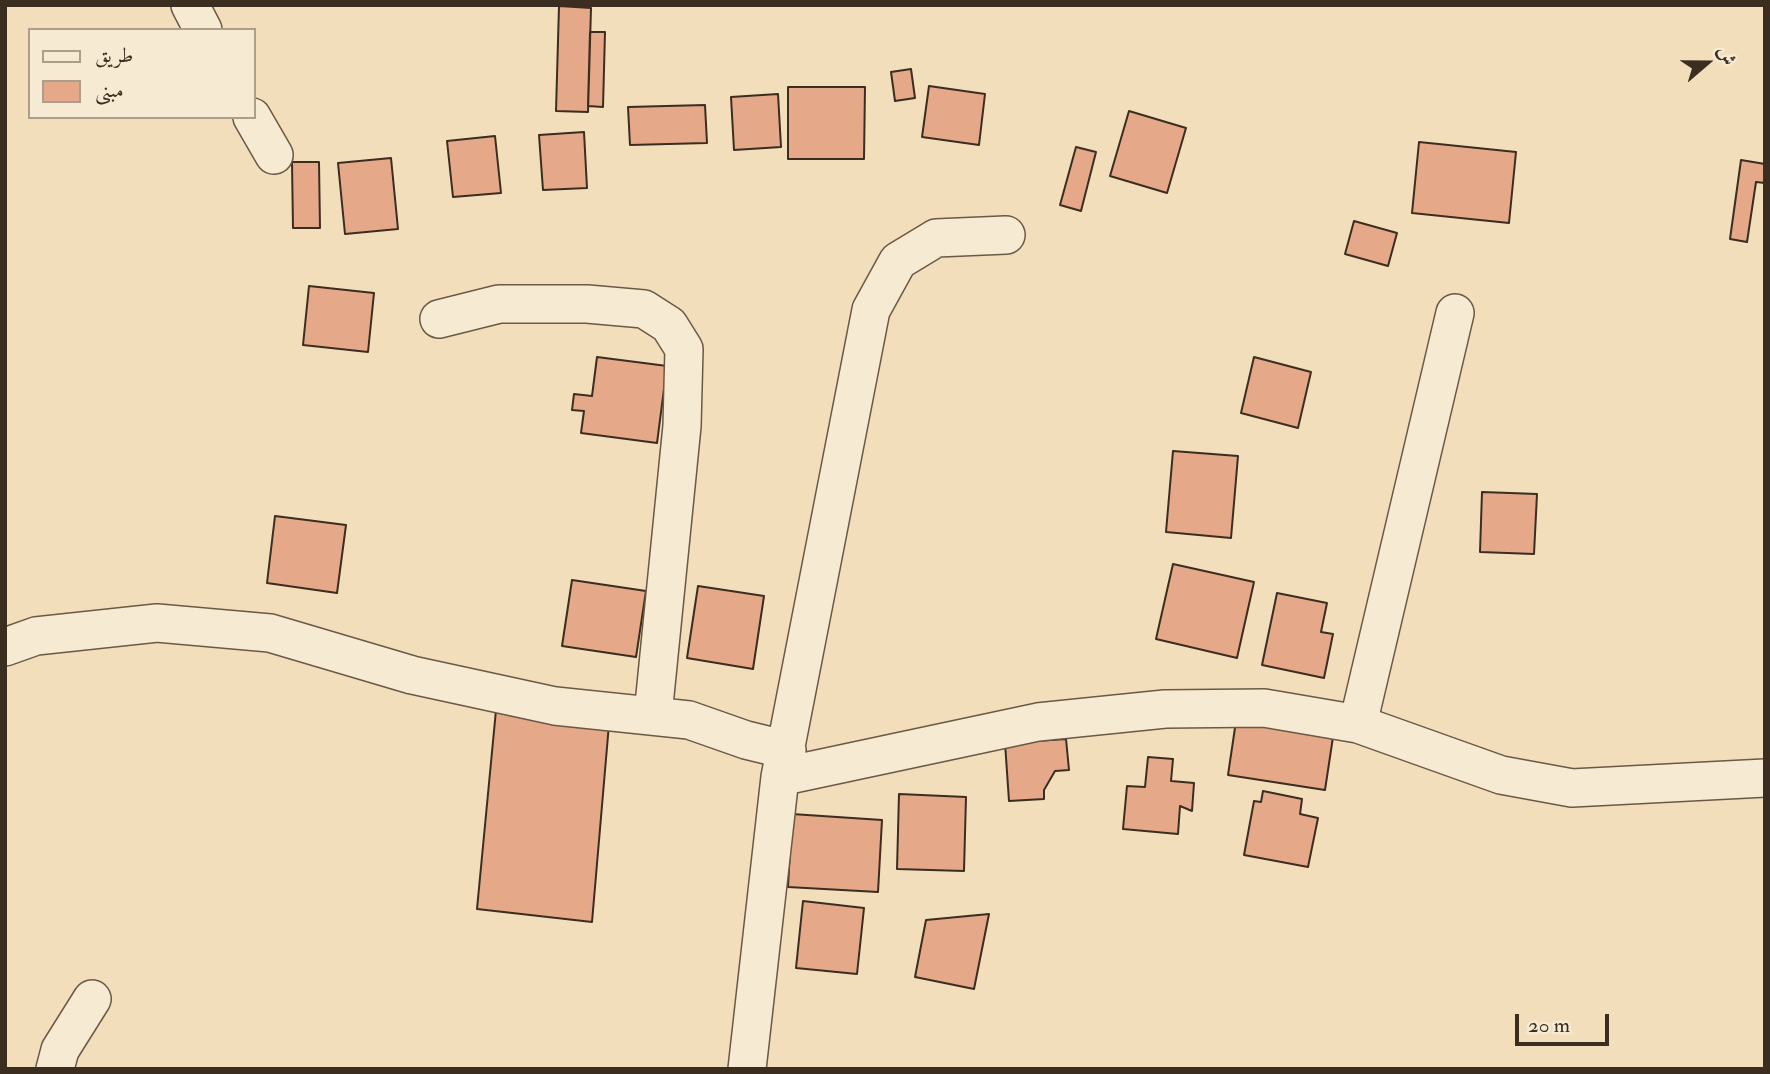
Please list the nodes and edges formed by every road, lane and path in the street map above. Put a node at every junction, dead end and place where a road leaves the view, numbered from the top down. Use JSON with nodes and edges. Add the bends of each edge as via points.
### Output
{"nodes":[{"id":1,"x":190,"y":5,"type":"edge"},
{"id":2,"x":202,"y":28,"type":"edge"},
{"id":3,"x":254,"y":119,"type":"edge"},
{"id":4,"x":274,"y":155,"type":"dead end"},
{"id":5,"x":1006,"y":235,"type":"dead end"},
{"id":6,"x":1455,"y":313,"type":"dead end"},
{"id":7,"x":439,"y":319,"type":"dead end"},
{"id":8,"x":5,"y":647,"type":"edge"},
{"id":9,"x":653,"y":715,"type":"junction"},
{"id":10,"x":1358,"y":724,"type":"junction"},
{"id":11,"x":783,"y":763,"type":"junction"},
{"id":12,"x":1765,"y":778,"type":"edge"},
{"id":13,"x":92,"y":999,"type":"dead end"},
{"id":14,"x":55,"y":1069,"type":"edge"},
{"id":15,"x":747,"y":1069,"type":"edge"}],
"edges":[{"from":1,"to":2,"type":"street"},
{"from":3,"to":4,"type":"street"},
{"from":5,"to":11,"type":"street","via":[[936,238],[898,261],[871,310]]},
{"from":6,"to":10,"type":"street"},
{"from":7,"to":9,"type":"street","via":[[499,304],[644,309],[669,324],[684,349],[682,426]]},
{"from":8,"to":9,"type":"street","via":[[36,636],[157,623],[270,632],[412,675],[555,705]]},
{"from":9,"to":11,"type":"street","via":[[689,720],[746,740]]},
{"from":10,"to":11,"type":"street","via":[[1264,708],[1165,709],[1038,722]]},
{"from":10,"to":12,"type":"street","via":[[1501,775],[1572,788]]},
{"from":11,"to":15,"type":"street"},
{"from":13,"to":14,"type":"street","via":[[60,1050]]}]}
